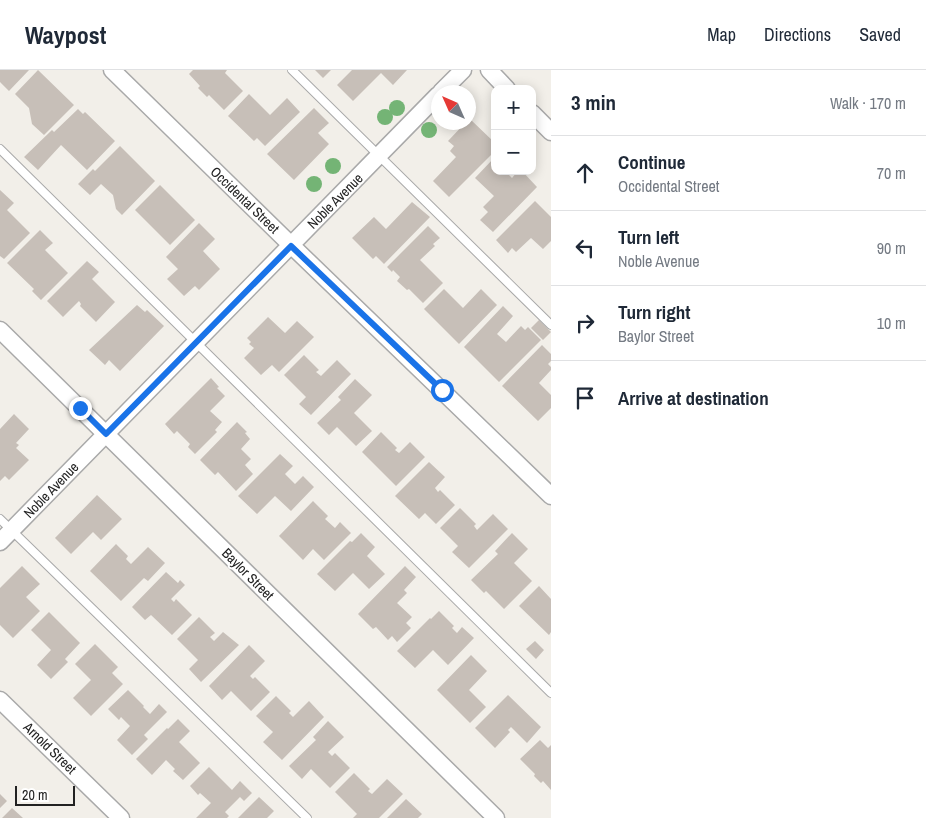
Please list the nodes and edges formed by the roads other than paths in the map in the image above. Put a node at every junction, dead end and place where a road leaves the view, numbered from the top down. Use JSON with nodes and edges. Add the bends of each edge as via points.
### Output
{"nodes":[{"id":1,"x":112,"y":70,"type":"edge"},
{"id":2,"x":292,"y":70,"type":"edge"},
{"id":3,"x":463,"y":70,"type":"edge"},
{"id":4,"x":488,"y":70,"type":"edge"},
{"id":5,"x":448,"y":85,"type":"edge"},
{"id":6,"x":503,"y":85,"type":"edge"},
{"id":7,"x":431,"y":102,"type":"edge"},
{"id":8,"x":536,"y":117,"type":"edge"},
{"id":9,"x":551,"y":132,"type":"edge"},
{"id":10,"x":0,"y":149,"type":"edge"},
{"id":11,"x":379,"y":156,"type":"junction"},
{"id":12,"x":291,"y":246,"type":"junction"},
{"id":13,"x":551,"y":325,"type":"edge"},
{"id":14,"x":0,"y":330,"type":"edge"},
{"id":15,"x":196,"y":342,"type":"junction"},
{"id":16,"x":106,"y":434,"type":"junction"},
{"id":17,"x":551,"y":496,"type":"edge"},
{"id":18,"x":4,"y":530,"type":"edge"},
{"id":19,"x":551,"y":693,"type":"edge"},
{"id":20,"x":0,"y":700,"type":"edge"},
{"id":21,"x":121,"y":818,"type":"edge"},
{"id":22,"x":307,"y":818,"type":"edge"},
{"id":23,"x":496,"y":818,"type":"edge"}],
"edges":[{"from":1,"to":12,"type":"street","name":"Occidental Street"},
{"from":2,"to":11,"type":"lane"},
{"from":3,"to":5,"type":"street"},
{"from":4,"to":6,"type":"street"},
{"from":7,"to":11,"type":"street","name":"Noble Avenue"},
{"from":8,"to":9,"type":"street"},
{"from":10,"to":15,"type":"lane"},
{"from":11,"to":12,"type":"street","name":"Noble Avenue"},
{"from":11,"to":13,"type":"lane"},
{"from":12,"to":15,"type":"street","name":"Noble Avenue"},
{"from":12,"to":17,"type":"street","name":"Occidental Street"},
{"from":14,"to":16,"type":"street","name":"Baylor Street"},
{"from":15,"to":16,"type":"street","name":"Noble Avenue"},
{"from":15,"to":19,"type":"lane"},
{"from":16,"to":18,"type":"street","name":"Noble Avenue"},
{"from":16,"to":23,"type":"street","name":"Baylor Street"},
{"from":18,"to":22,"type":"lane"},
{"from":20,"to":21,"type":"street","name":"Arnold Street"}]}
